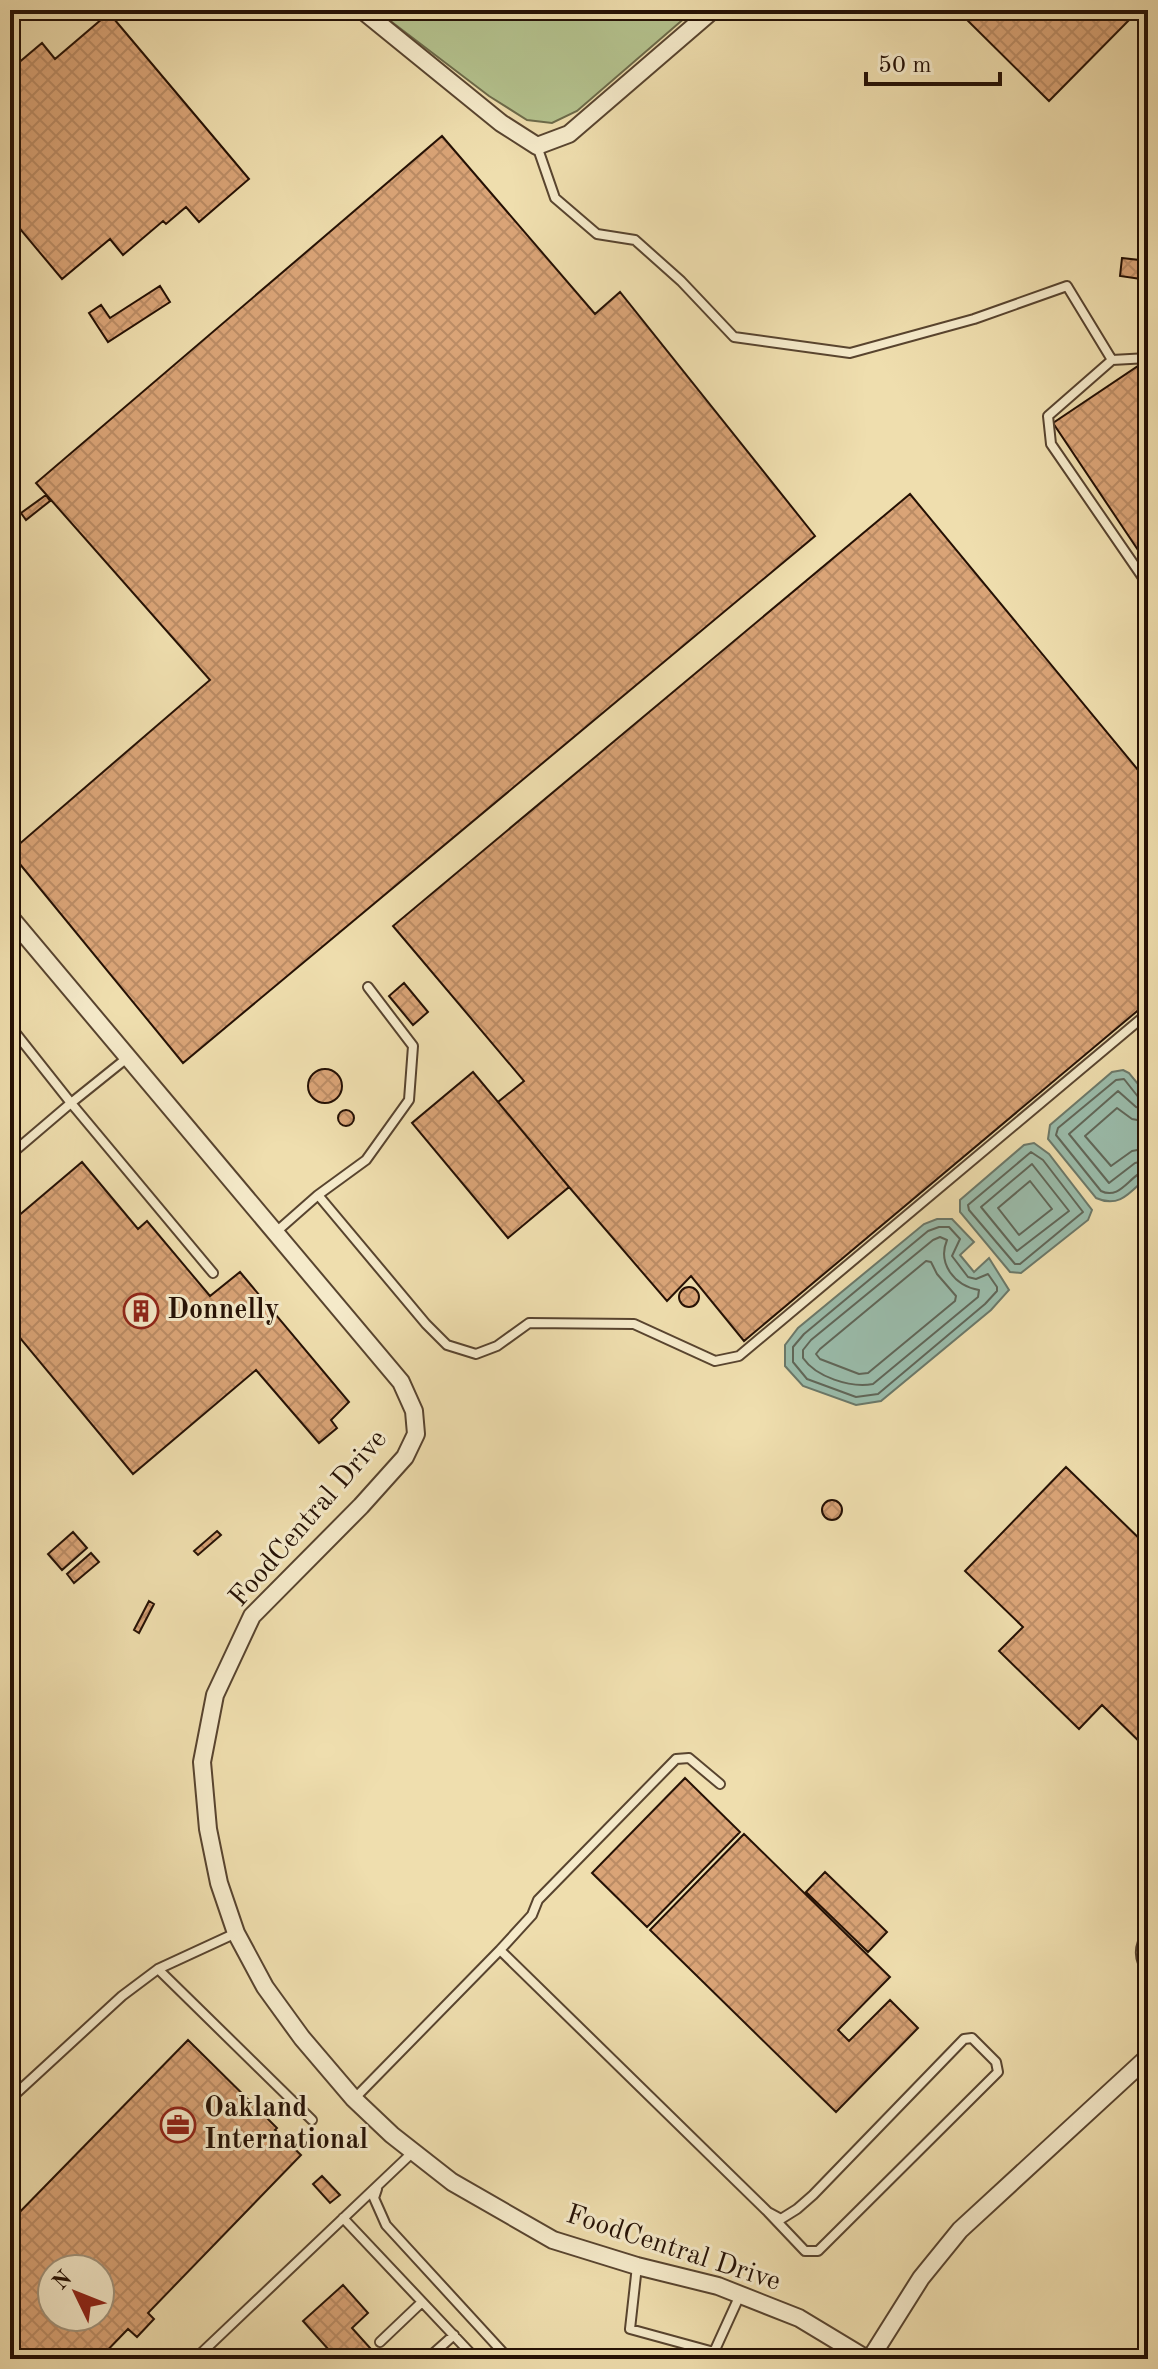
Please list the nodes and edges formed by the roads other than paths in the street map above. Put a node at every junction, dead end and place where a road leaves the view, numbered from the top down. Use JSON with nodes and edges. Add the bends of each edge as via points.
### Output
{"nodes":[{"id":1,"x":362,"y":10,"type":"edge"},
{"id":2,"x":713,"y":10,"type":"edge"},
{"id":3,"x":537,"y":146,"type":"junction"},
{"id":4,"x":1148,"y":358,"type":"edge"},
{"id":5,"x":1112,"y":360,"type":"junction"},
{"id":6,"x":1148,"y":585,"type":"edge"},
{"id":7,"x":10,"y":917,"type":"edge"},
{"id":8,"x":368,"y":987,"type":"dead end"},
{"id":9,"x":1148,"y":1013,"type":"edge"},
{"id":10,"x":10,"y":1026,"type":"edge"},
{"id":11,"x":128,"y":1057,"type":"junction"},
{"id":12,"x":71,"y":1103,"type":"junction"},
{"id":13,"x":10,"y":1155,"type":"edge"},
{"id":14,"x":318,"y":1195,"type":"junction"},
{"id":15,"x":276,"y":1232,"type":"junction"},
{"id":16,"x":213,"y":1273,"type":"dead end"},
{"id":17,"x":720,"y":1784,"type":"dead end"},
{"id":18,"x":236,"y":1933,"type":"junction"},
{"id":19,"x":1148,"y":1934,"type":"edge"},
{"id":20,"x":500,"y":1950,"type":"junction"},
{"id":21,"x":158,"y":1969,"type":"junction"},
{"id":22,"x":1148,"y":1971,"type":"edge"},
{"id":23,"x":1148,"y":2057,"type":"edge"},
{"id":24,"x":10,"y":2099,"type":"edge"},
{"id":25,"x":354,"y":2099,"type":"junction"},
{"id":26,"x":312,"y":2120,"type":"dead end"},
{"id":27,"x":414,"y":2152,"type":"junction"},
{"id":28,"x":379,"y":2185,"type":"junction"},
{"id":29,"x":768,"y":2212,"type":"junction"},
{"id":30,"x":343,"y":2218,"type":"junction"},
{"id":31,"x":637,"y":2266,"type":"junction"},
{"id":32,"x":740,"y":2295,"type":"junction"},
{"id":33,"x":422,"y":2302,"type":"junction"},
{"id":34,"x":454,"y":2335,"type":"junction"},
{"id":35,"x":380,"y":2342,"type":"dead end"},
{"id":36,"x":195,"y":2359,"type":"edge"},
{"id":37,"x":427,"y":2359,"type":"edge"},
{"id":38,"x":476,"y":2359,"type":"edge"},
{"id":39,"x":509,"y":2359,"type":"edge"},
{"id":40,"x":869,"y":2359,"type":"edge"}],
"edges":[{"from":1,"to":3,"type":"street"},
{"from":2,"to":3,"type":"street","via":[[569,134]]},
{"from":3,"to":5,"type":"lane","via":[[555,198],[597,234],[635,240],[734,337],[850,353],[974,319],[1067,286]]},
{"from":4,"to":5,"type":"lane"},
{"from":5,"to":6,"type":"lane","via":[[1048,416],[1051,444]]},
{"from":7,"to":11,"type":"street","name":"FoodCentral Drive"},
{"from":8,"to":14,"type":"lane","via":[[413,1046],[409,1100],[366,1160]]},
{"from":9,"to":14,"type":"lane","via":[[739,1356],[715,1361],[634,1324],[529,1323],[476,1354],[447,1345]]},
{"from":10,"to":12,"type":"lane"},
{"from":11,"to":12,"type":"lane"},
{"from":11,"to":15,"type":"street","name":"FoodCentral Drive"},
{"from":12,"to":13,"type":"lane"},
{"from":12,"to":16,"type":"lane"},
{"from":14,"to":15,"type":"lane"},
{"from":15,"to":18,"type":"street","name":"FoodCentral Drive","via":[[401,1382],[414,1411],[416,1434],[385,1480],[252,1616],[215,1695],[202,1762],[208,1829]]},
{"from":17,"to":20,"type":"lane","via":[[689,1758],[676,1759],[538,1900],[532,1915]]},
{"from":18,"to":21,"type":"lane"},
{"from":18,"to":25,"type":"street","name":"FoodCentral Drive","via":[[265,1987]]},
{"from":19,"to":22,"type":"lane","via":[[1140,1950]]},
{"from":20,"to":25,"type":"lane"},
{"from":20,"to":29,"type":"lane"},
{"from":21,"to":24,"type":"lane"},
{"from":21,"to":26,"type":"lane"},
{"from":23,"to":40,"type":"street","via":[[960,2230],[921,2278]]},
{"from":25,"to":27,"type":"street","name":"FoodCentral Drive"},
{"from":27,"to":28,"type":"lane"},
{"from":27,"to":31,"type":"street","name":"FoodCentral Drive","via":[[452,2182],[553,2240]]},
{"from":28,"to":30,"type":"lane"},
{"from":28,"to":39,"type":"lane","via":[[374,2198],[386,2225]]},
{"from":29,"to":29,"type":"lane","via":[[805,2251],[818,2251],[998,2072],[996,2062],[972,2038],[964,2039],[805,2202],[781,2219]]},
{"from":30,"to":33,"type":"lane"},
{"from":30,"to":36,"type":"lane"},
{"from":31,"to":32,"type":"street","name":"FoodCentral Drive"},
{"from":31,"to":32,"type":"lane","via":[[630,2329],[644,2333],[714,2352]]},
{"from":32,"to":40,"type":"street","name":"FoodCentral Drive","via":[[799,2318]]},
{"from":33,"to":34,"type":"lane"},
{"from":33,"to":35,"type":"lane"},
{"from":34,"to":37,"type":"lane"},
{"from":34,"to":38,"type":"lane"}]}
